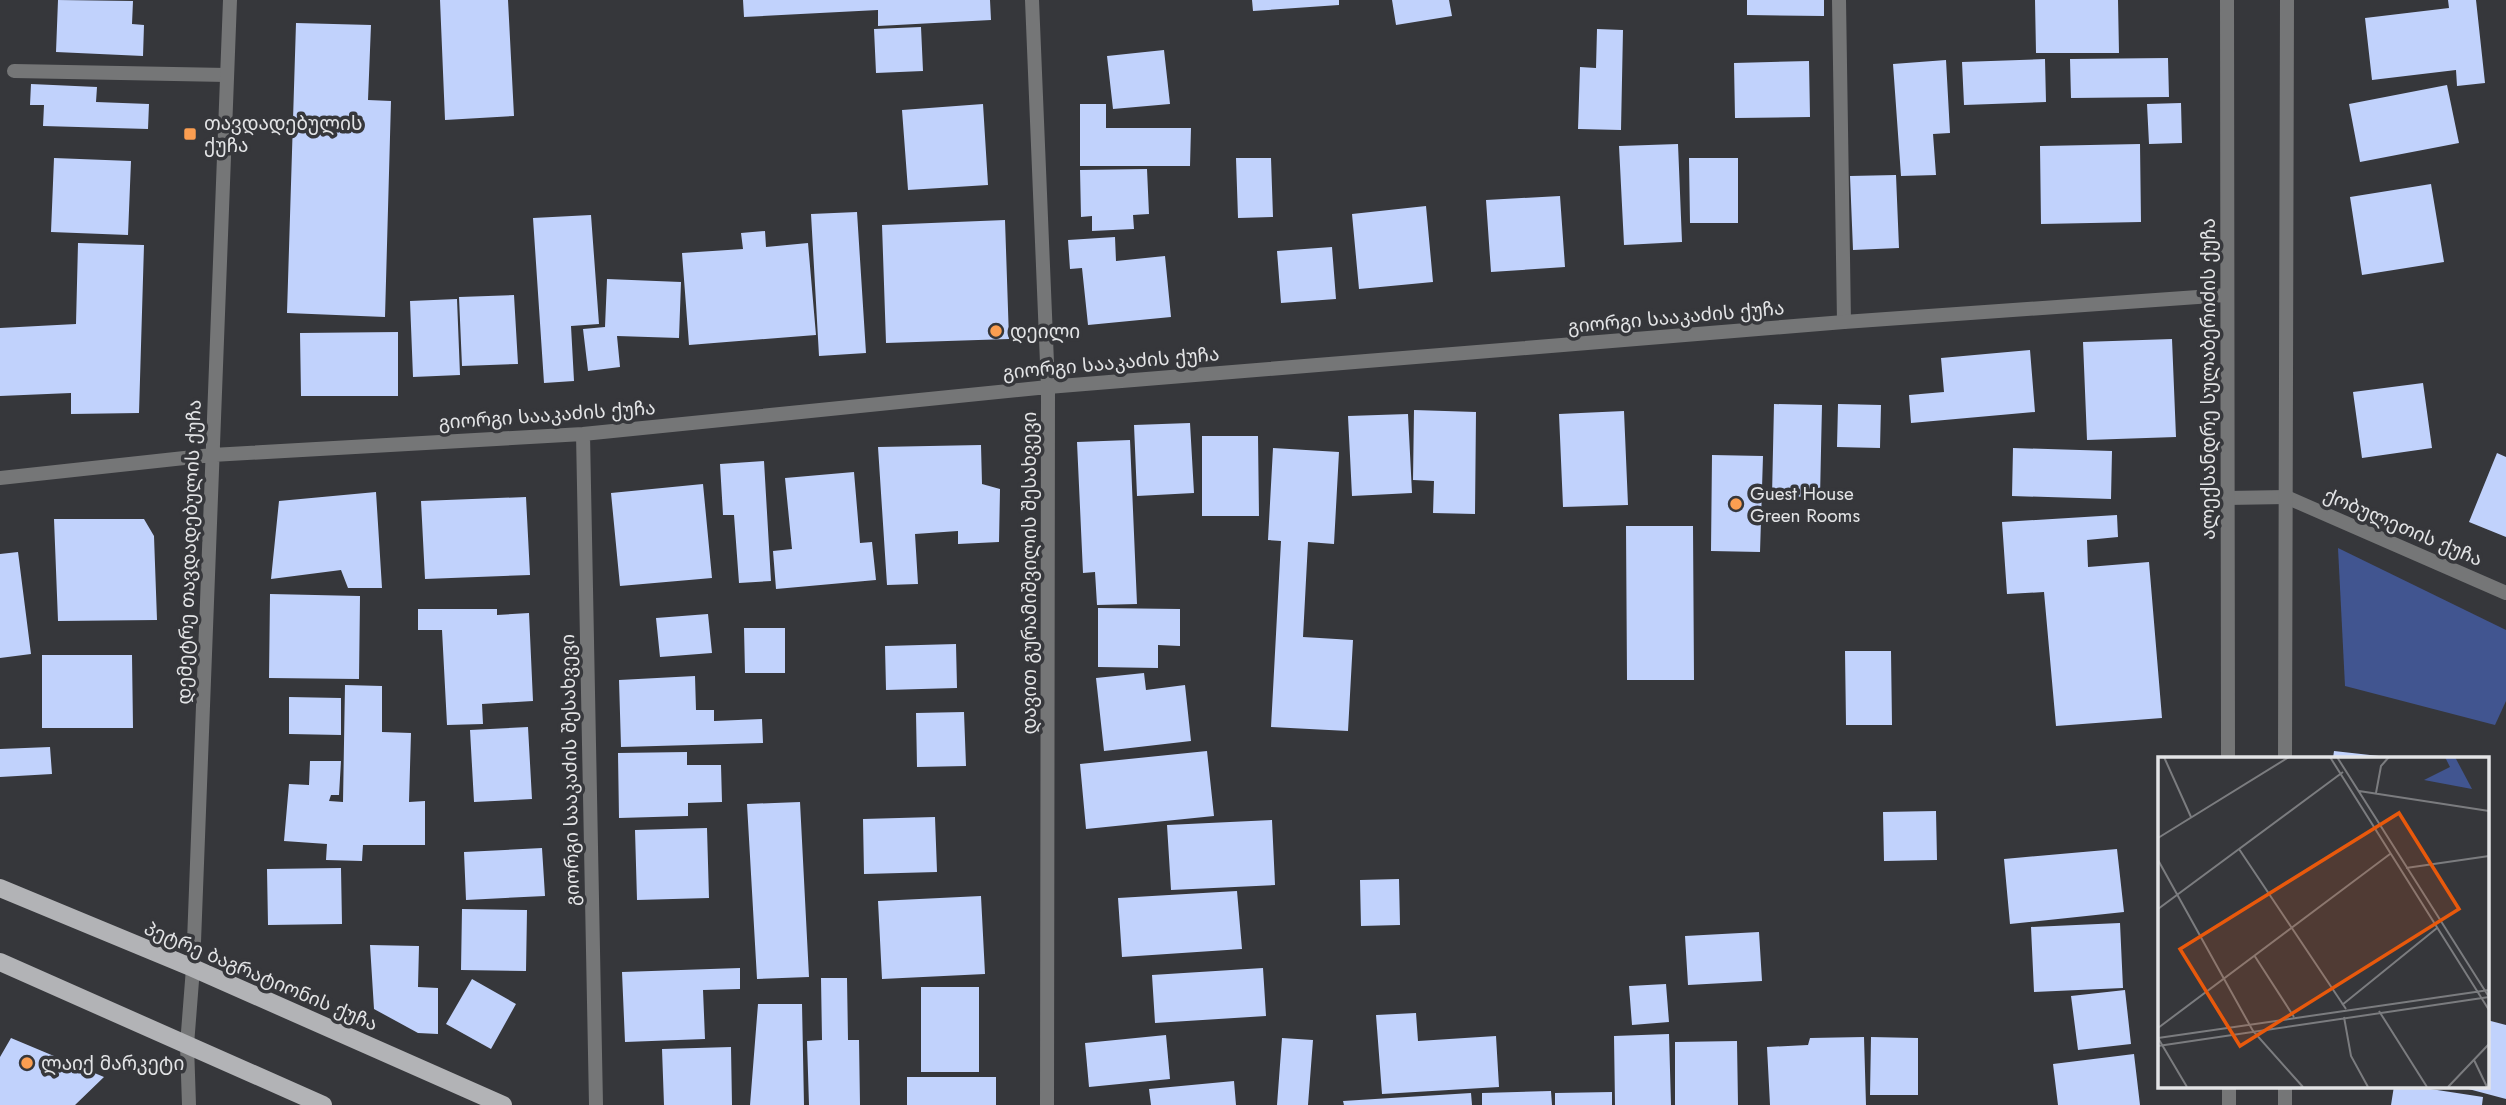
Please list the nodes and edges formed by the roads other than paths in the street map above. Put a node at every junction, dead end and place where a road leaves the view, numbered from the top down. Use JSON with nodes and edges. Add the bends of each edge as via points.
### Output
{"nodes":[{"id":1,"x":230,"y":0,"type":"edge"},
{"id":2,"x":1032,"y":0,"type":"edge"},
{"id":3,"x":1839,"y":0,"type":"edge"},
{"id":4,"x":2227,"y":0,"type":"edge"},
{"id":5,"x":2287,"y":0,"type":"edge"},
{"id":6,"x":14,"y":71,"type":"dead end"},
{"id":7,"x":227,"y":75,"type":"junction"},
{"id":8,"x":2226,"y":295,"type":"junction"},
{"id":9,"x":1844,"y":322,"type":"junction"},
{"id":10,"x":1048,"y":387,"type":"junction"},
{"id":11,"x":583,"y":434,"type":"junction"},
{"id":12,"x":212,"y":456,"type":"junction"},
{"id":13,"x":0,"y":478,"type":"edge"},
{"id":14,"x":2286,"y":497,"type":"junction"},
{"id":15,"x":2227,"y":498,"type":"junction"},
{"id":16,"x":2506,"y":593,"type":"edge"},
{"id":17,"x":2228,"y":757,"type":"edge"},
{"id":18,"x":2285,"y":757,"type":"edge"},
{"id":19,"x":0,"y":888,"type":"edge"},
{"id":20,"x":0,"y":962,"type":"edge"},
{"id":21,"x":193,"y":968,"type":"junction"},
{"id":22,"x":187,"y":1045,"type":"junction"},
{"id":23,"x":189,"y":1105,"type":"edge"},
{"id":24,"x":323,"y":1105,"type":"edge"},
{"id":25,"x":503,"y":1105,"type":"edge"},
{"id":26,"x":596,"y":1105,"type":"edge"},
{"id":27,"x":1047,"y":1105,"type":"edge"}],
"edges":[{"from":1,"to":7,"type":"street","name":"დემეტრე თავდადებულის ქუჩა"},
{"from":2,"to":10,"type":"street","name":"დავით გურამიშვილის შესახვევი"},
{"from":3,"to":9,"type":"street"},
{"from":4,"to":8,"type":"street","name":"ალექსანდრე სულაბერიძის ქუჩა"},
{"from":5,"to":14,"type":"street"},
{"from":6,"to":7,"type":"street"},
{"from":7,"to":12,"type":"street","name":"დემეტრე თავდადებულის ქუჩა"},
{"from":8,"to":9,"type":"street","name":"გიორგი სააკაძის ქუჩა"},
{"from":8,"to":15,"type":"street","name":"ალექსანდრე სულაბერიძის ქუჩა"},
{"from":9,"to":10,"type":"street","name":"გიორგი სააკაძის ქუჩა"},
{"from":10,"to":11,"type":"street","name":"გიორგი სააკაძის ქუჩა"},
{"from":10,"to":27,"type":"street","name":"დავით გურამიშვილის შესახვევი"},
{"from":11,"to":12,"type":"street","name":"გიორგი სააკაძის ქუჩა"},
{"from":11,"to":26,"type":"street","name":"გიორგი სააკაძის შესახვევი"},
{"from":12,"to":13,"type":"street","name":"გიორგი სააკაძის ქუჩა"},
{"from":12,"to":21,"type":"street","name":"დემეტრე თავდადებულის ქუჩა"},
{"from":14,"to":15,"type":"street"},
{"from":14,"to":16,"type":"street","name":"ქობულეთის ქუჩა"},
{"from":14,"to":18,"type":"street"},
{"from":15,"to":17,"type":"street","name":"ალექსანდრე სულაბერიძის ქუჩა"},
{"from":19,"to":21,"type":"main road","name":"პეტრე ბაგრატიონის ქუჩა"},
{"from":20,"to":22,"type":"main road"},
{"from":21,"to":22,"type":"street","name":"დემეტრე თავდადებულის ქუჩა"},
{"from":21,"to":25,"type":"main road","name":"პეტრე ბაგრატიონის ქუჩა"},
{"from":22,"to":23,"type":"street","name":"დემეტრე თავდადებულის ქუჩა"},
{"from":22,"to":24,"type":"main road"}]}
